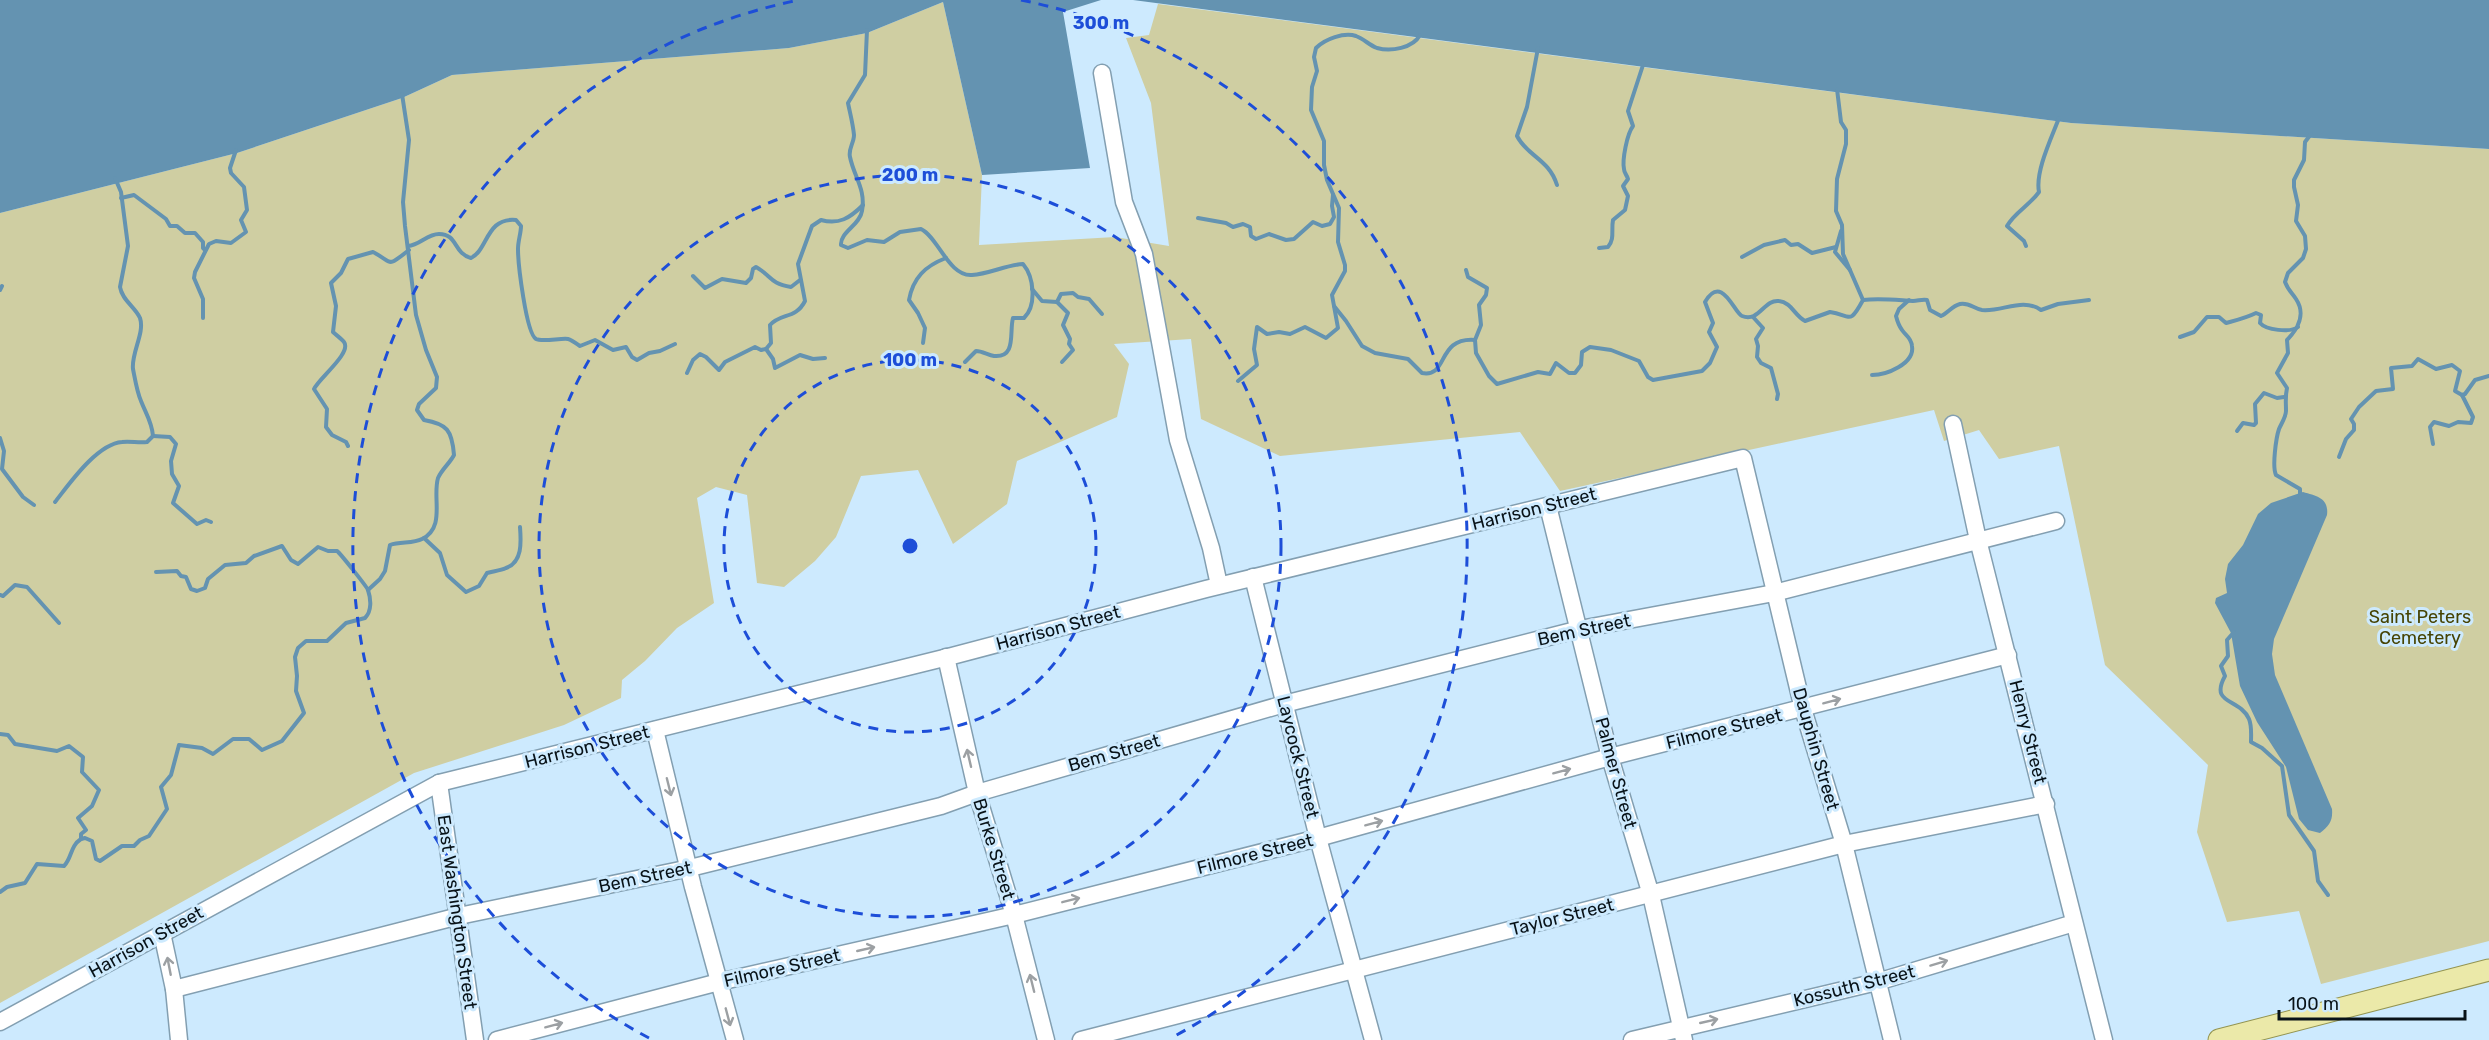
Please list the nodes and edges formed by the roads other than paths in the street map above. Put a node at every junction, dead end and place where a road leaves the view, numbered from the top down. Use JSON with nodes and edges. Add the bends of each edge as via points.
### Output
{"nodes":[{"id":1,"x":1101,"y":73,"type":"dead end"},
{"id":2,"x":1953,"y":424,"type":"dead end"},
{"id":3,"x":1743,"y":458,"type":"joint"},
{"id":4,"x":1548,"y":506,"type":"junction"},
{"id":5,"x":2056,"y":521,"type":"dead end"},
{"id":6,"x":1978,"y":540,"type":"junction"},
{"id":7,"x":1253,"y":577,"type":"junction"},
{"id":8,"x":1219,"y":585,"type":"junction"},
{"id":9,"x":1774,"y":593,"type":"junction"},
{"id":10,"x":1580,"y":629,"type":"junction"},
{"id":11,"x":2008,"y":655,"type":"junction"},
{"id":12,"x":946,"y":657,"type":"junction"},
{"id":13,"x":1284,"y":704,"type":"junction"},
{"id":14,"x":1803,"y":709,"type":"junction"},
{"id":15,"x":655,"y":730,"type":"junction"},
{"id":16,"x":1610,"y":757,"type":"junction"},
{"id":17,"x":439,"y":783,"type":"junction"},
{"id":18,"x":977,"y":793,"type":"junction"},
{"id":19,"x":2046,"y":804,"type":"junction"},
{"id":20,"x":1318,"y":838,"type":"junction"},
{"id":21,"x":1844,"y":844,"type":"junction"},
{"id":22,"x":690,"y":868,"type":"junction"},
{"id":23,"x":1651,"y":895,"type":"junction"},
{"id":24,"x":1014,"y":915,"type":"junction"},
{"id":25,"x":459,"y":916,"type":"junction"},
{"id":26,"x":2073,"y":923,"type":"junction"},
{"id":27,"x":162,"y":933,"type":"junction"},
{"id":28,"x":1353,"y":970,"type":"junction"},
{"id":29,"x":2489,"y":970,"type":"edge"},
{"id":30,"x":719,"y":982,"type":"junction"},
{"id":31,"x":1877,"y":982,"type":"junction"},
{"id":32,"x":174,"y":989,"type":"junction"},
{"id":33,"x":0,"y":1022,"type":"edge"},
{"id":34,"x":1682,"y":1034,"type":"edge"},
{"id":35,"x":179,"y":1040,"type":"edge"},
{"id":36,"x":475,"y":1040,"type":"edge"},
{"id":37,"x":498,"y":1040,"type":"edge"},
{"id":38,"x":735,"y":1040,"type":"edge"},
{"id":39,"x":1046,"y":1040,"type":"edge"},
{"id":40,"x":1081,"y":1040,"type":"edge"},
{"id":41,"x":1373,"y":1040,"type":"edge"},
{"id":42,"x":1632,"y":1040,"type":"edge"},
{"id":43,"x":1892,"y":1040,"type":"edge"},
{"id":44,"x":2104,"y":1040,"type":"edge"},
{"id":45,"x":2218,"y":1040,"type":"edge"}],
"edges":[{"from":1,"to":8,"type":"street","via":[[1124,202],[1144,254],[1178,440]]},
{"from":2,"to":6,"type":"street","name":"Henry Street"},
{"from":3,"to":4,"type":"street","name":"Harrison Street"},
{"from":3,"to":9,"type":"street","name":"Dauphin Street"},
{"from":4,"to":7,"type":"street","name":"Harrison Street"},
{"from":4,"to":10,"type":"street","name":"Palmer Street"},
{"from":5,"to":6,"type":"street","name":"Bem Street"},
{"from":6,"to":9,"type":"street","name":"Bem Street"},
{"from":6,"to":11,"type":"street","name":"Henry Street"},
{"from":7,"to":8,"type":"street","name":"Harrison Street"},
{"from":7,"to":13,"type":"street","name":"Laycock Street"},
{"from":8,"to":12,"type":"street","name":"Harrison Street"},
{"from":9,"to":10,"type":"street","name":"Bem Street"},
{"from":9,"to":14,"type":"street","name":"Dauphin Street"},
{"from":10,"to":13,"type":"street","name":"Bem Street"},
{"from":10,"to":16,"type":"street","name":"Palmer Street"},
{"from":14,"to":11,"type":"street","name":"Filmore Street","one_way":true},
{"from":11,"to":19,"type":"street","name":"Henry Street"},
{"from":12,"to":15,"type":"street","name":"Harrison Street"},
{"from":18,"to":12,"type":"street","name":"Burke Street","one_way":true},
{"from":13,"to":18,"type":"street","name":"Bem Street"},
{"from":13,"to":20,"type":"street","name":"Laycock Street"},
{"from":14,"to":16,"type":"street","name":"Filmore Street"},
{"from":14,"to":21,"type":"street","name":"Dauphin Street"},
{"from":15,"to":17,"type":"street","name":"Harrison Street"},
{"from":15,"to":22,"type":"street","one_way":true},
{"from":20,"to":16,"type":"street","name":"Filmore Street","one_way":true},
{"from":16,"to":23,"type":"street","name":"Palmer Street"},
{"from":17,"to":25,"type":"street","name":"East Washington Street"},
{"from":17,"to":27,"type":"street","name":"Harrison Street"},
{"from":18,"to":22,"type":"street","name":"Bem Street","via":[[941,806]]},
{"from":18,"to":24,"type":"street","name":"Burke Street"},
{"from":19,"to":21,"type":"street","name":"Taylor Street"},
{"from":19,"to":26,"type":"street","name":"Henry Street"},
{"from":24,"to":20,"type":"street","name":"Filmore Street","one_way":true},
{"from":20,"to":28,"type":"street","name":"Laycock Street"},
{"from":21,"to":23,"type":"street","name":"Taylor Street"},
{"from":21,"to":31,"type":"street","name":"Dauphin Street"},
{"from":22,"to":25,"type":"street","name":"Bem Street"},
{"from":22,"to":30,"type":"street"},
{"from":23,"to":28,"type":"street","name":"Taylor Street"},
{"from":23,"to":34,"type":"street","name":"Palmer Street"},
{"from":30,"to":24,"type":"street","name":"Filmore Street","one_way":true},
{"from":39,"to":24,"type":"street","name":"Burke Street","one_way":true},
{"from":25,"to":32,"type":"street","name":"Bem Street"},
{"from":25,"to":36,"type":"street","name":"East Washington Street"},
{"from":31,"to":26,"type":"street","name":"Kossuth Street","one_way":true},
{"from":26,"to":44,"type":"street","name":"Henry Street"},
{"from":32,"to":27,"type":"street","one_way":true},
{"from":27,"to":33,"type":"street","name":"Harrison Street"},
{"from":28,"to":40,"type":"street","name":"Taylor Street"},
{"from":28,"to":41,"type":"street","name":"Laycock Street"},
{"from":29,"to":45,"type":"main road"},
{"from":37,"to":30,"type":"street","name":"Filmore Street","one_way":true},
{"from":30,"to":38,"type":"street","one_way":true},
{"from":34,"to":31,"type":"street","name":"Kossuth Street","one_way":true},
{"from":31,"to":43,"type":"street","name":"Dauphin Street"},
{"from":32,"to":35,"type":"street"},
{"from":34,"to":42,"type":"street","name":"Kossuth Street"}]}
